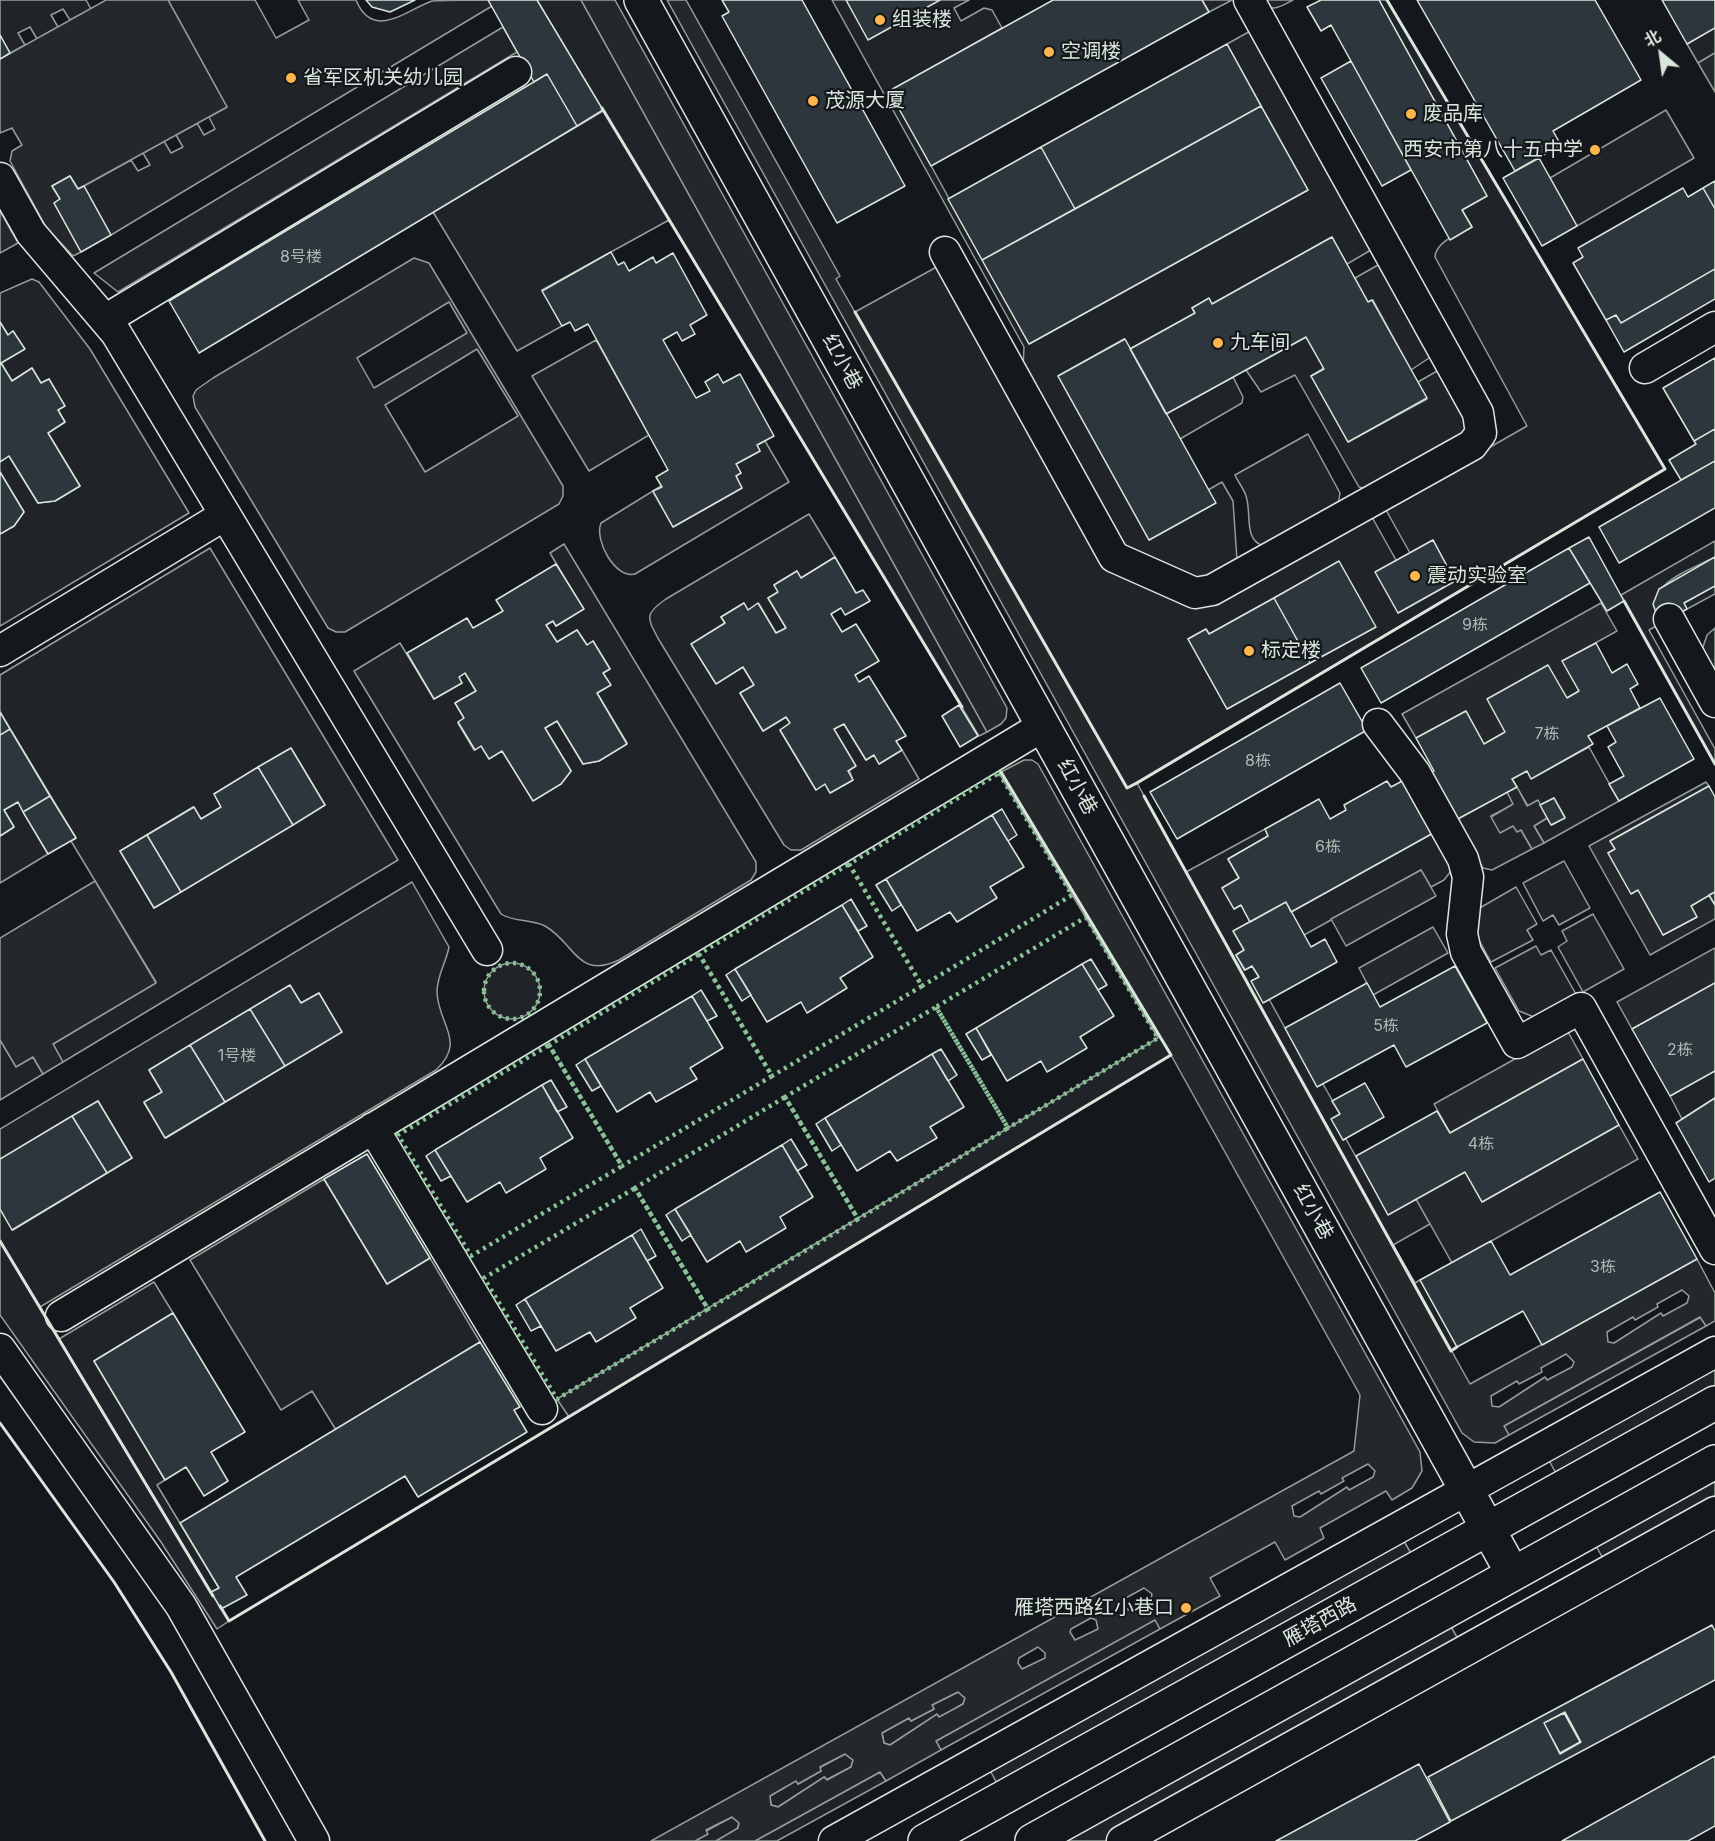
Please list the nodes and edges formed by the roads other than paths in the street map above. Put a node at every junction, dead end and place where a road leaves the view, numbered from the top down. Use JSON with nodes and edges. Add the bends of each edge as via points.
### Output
{"nodes":[{"id":1,"x":641,"y":0,"type":"edge"},
{"id":2,"x":1249,"y":0,"type":"edge"},
{"id":3,"x":516,"y":72,"type":"dead end"},
{"id":4,"x":0,"y":178,"type":"edge"},
{"id":5,"x":945,"y":252,"type":"dead end"},
{"id":6,"x":105,"y":320,"type":"junction"},
{"id":7,"x":1715,"y":327,"type":"edge"},
{"id":8,"x":1645,"y":368,"type":"dead end"},
{"id":9,"x":225,"y":515,"type":"junction"},
{"id":10,"x":1669,"y":619,"type":"dead end"},
{"id":11,"x":0,"y":651,"type":"edge"},
{"id":12,"x":1715,"y":702,"type":"edge"},
{"id":13,"x":1378,"y":724,"type":"dead end"},
{"id":14,"x":1043,"y":726,"type":"junction"},
{"id":15,"x":487,"y":950,"type":"dead end"},
{"id":16,"x":373,"y":1128,"type":"junction"},
{"id":17,"x":1715,"y":1249,"type":"edge"},
{"id":18,"x":61,"y":1316,"type":"dead end"},
{"id":19,"x":0,"y":1349,"type":"edge"},
{"id":20,"x":1715,"y":1352,"type":"edge"},
{"id":21,"x":1715,"y":1403,"type":"edge"},
{"id":22,"x":542,"y":1409,"type":"dead end"},
{"id":23,"x":1715,"y":1462,"type":"edge"},
{"id":24,"x":1467,"y":1490,"type":"junction"},
{"id":25,"x":1715,"y":1512,"type":"edge"},
{"id":26,"x":1488,"y":1529,"type":"junction"},
{"id":27,"x":1514,"y":1574,"type":"junction"},
{"id":28,"x":314,"y":1841,"type":"edge"},
{"id":29,"x":834,"y":1841,"type":"edge"},
{"id":30,"x":925,"y":1841,"type":"edge"},
{"id":31,"x":1032,"y":1841,"type":"edge"},
{"id":32,"x":1122,"y":1841,"type":"edge"}],
"edges":[{"from":1,"to":14,"type":"street","name":"红小巷"},
{"from":2,"to":5,"type":"street","via":[[1478,413],[1481,433],[1472,445],[1212,590],[1195,593],[1114,557]]},
{"from":3,"to":6,"type":"street"},
{"from":4,"to":6,"type":"street","via":[[31,233]]},
{"from":6,"to":9,"type":"street"},
{"from":7,"to":8,"type":"street"},
{"from":9,"to":11,"type":"street"},
{"from":9,"to":15,"type":"street"},
{"from":10,"to":12,"type":"street"},
{"from":13,"to":17,"type":"street","via":[[1415,773],[1463,859],[1468,877],[1462,940],[1517,1043],[1581,1008]]},
{"from":14,"to":16,"type":"street"},
{"from":14,"to":24,"type":"street","name":"红小巷"},
{"from":16,"to":18,"type":"street"},
{"from":16,"to":22,"type":"street"},
{"from":19,"to":28,"type":"street","via":[[182,1606]]},
{"from":20,"to":24,"type":"street"},
{"from":21,"to":26,"type":"street","name":"雁塔西路"},
{"from":23,"to":27,"type":"street"},
{"from":24,"to":26,"type":"street","name":"红小巷"},
{"from":24,"to":29,"type":"street"},
{"from":25,"to":32,"type":"street"},
{"from":26,"to":27,"type":"street","name":"红小巷"},
{"from":26,"to":30,"type":"street","name":"雁塔西路"},
{"from":27,"to":31,"type":"street"}]}
